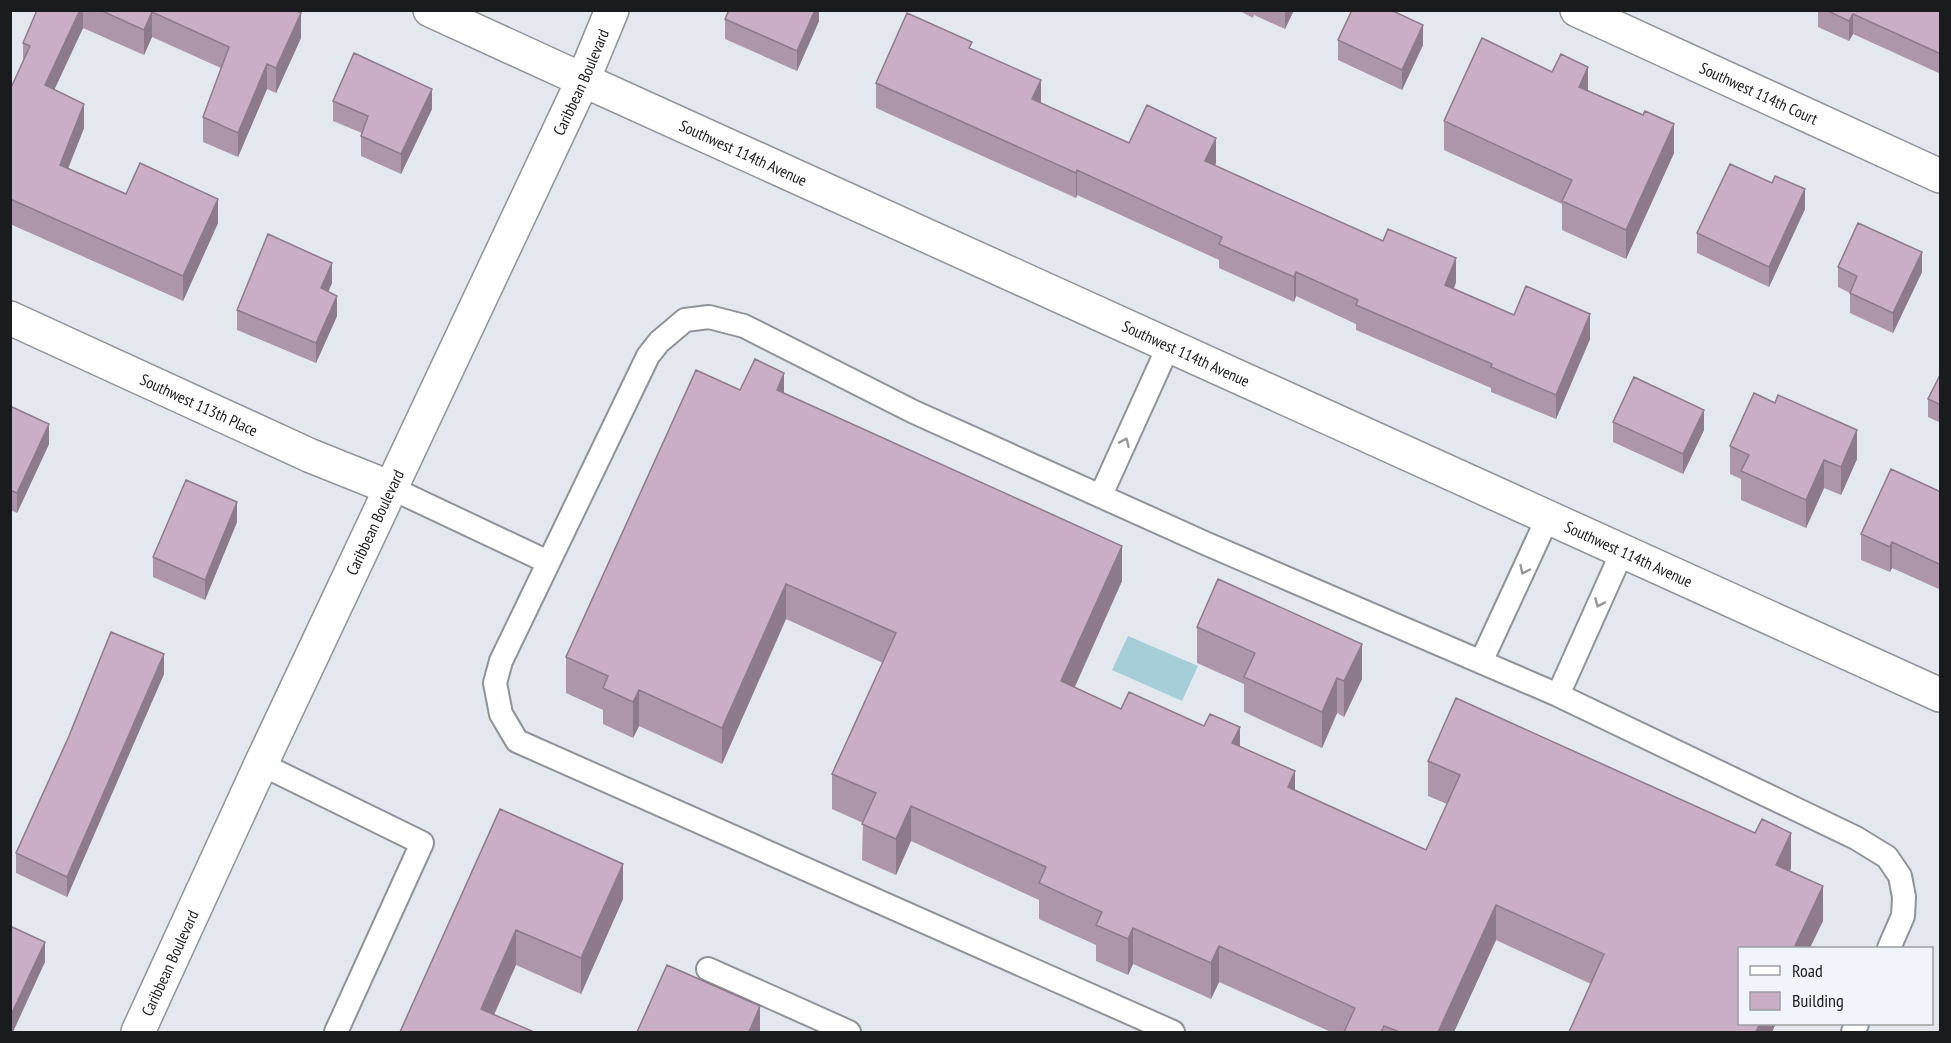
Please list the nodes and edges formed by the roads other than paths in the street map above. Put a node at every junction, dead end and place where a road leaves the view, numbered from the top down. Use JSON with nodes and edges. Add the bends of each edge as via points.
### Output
{"nodes":[{"id":1,"x":430,"y":10,"type":"edge"},
{"id":2,"x":612,"y":10,"type":"edge"},
{"id":3,"x":1577,"y":10,"type":"edge"},
{"id":4,"x":583,"y":80,"type":"junction"},
{"id":5,"x":1941,"y":176,"type":"edge"},
{"id":6,"x":10,"y":318,"type":"edge"},
{"id":7,"x":1169,"y":345,"type":"junction"},
{"id":8,"x":391,"y":488,"type":"junction"},
{"id":9,"x":1101,"y":495,"type":"junction"},
{"id":10,"x":1548,"y":517,"type":"junction"},
{"id":11,"x":1623,"y":550,"type":"junction"},
{"id":12,"x":548,"y":562,"type":"junction"},
{"id":13,"x":1481,"y":662,"type":"junction"},
{"id":14,"x":1558,"y":695,"type":"junction"},
{"id":15,"x":1941,"y":695,"type":"edge"},
{"id":16,"x":261,"y":764,"type":"junction"},
{"id":17,"x":1889,"y":947,"type":"edge"},
{"id":18,"x":708,"y":969,"type":"dead end"},
{"id":19,"x":138,"y":1032,"type":"edge"},
{"id":20,"x":336,"y":1032,"type":"edge"},
{"id":21,"x":849,"y":1032,"type":"edge"},
{"id":22,"x":1173,"y":1032,"type":"edge"}],
"edges":[{"from":1,"to":4,"type":"street","name":"Southwest 114th Avenue"},
{"from":2,"to":4,"type":"street","name":"Caribbean Boulevard"},
{"from":3,"to":5,"type":"street","name":"Southwest 114th Court"},
{"from":4,"to":7,"type":"street","name":"Southwest 114th Avenue"},
{"from":4,"to":8,"type":"street","name":"Caribbean Boulevard"},
{"from":6,"to":8,"type":"street","name":"Southwest 113th Place","via":[[311,456]]},
{"from":9,"to":7,"type":"lane","one_way":true},
{"from":7,"to":10,"type":"street","name":"Southwest 114th Avenue"},
{"from":8,"to":12,"type":"lane"},
{"from":8,"to":16,"type":"street","name":"Caribbean Boulevard"},
{"from":9,"to":12,"type":"lane","via":[[914,412],[744,326],[709,317],[685,320],[648,356]]},
{"from":9,"to":13,"type":"lane"},
{"from":10,"to":11,"type":"street","name":"Southwest 114th Avenue"},
{"from":10,"to":13,"type":"lane","one_way":true},
{"from":11,"to":14,"type":"lane","one_way":true},
{"from":11,"to":15,"type":"street","name":"Southwest 114th Avenue"},
{"from":12,"to":22,"type":"lane","via":[[501,661],[495,683],[501,714],[517,741]]},
{"from":13,"to":14,"type":"lane"},
{"from":14,"to":17,"type":"lane","via":[[1856,838],[1887,857],[1900,876],[1904,897],[1903,916]]},
{"from":16,"to":19,"type":"street","name":"Caribbean Boulevard"},
{"from":16,"to":20,"type":"lane","via":[[422,843]]},
{"from":18,"to":21,"type":"lane"}]}
